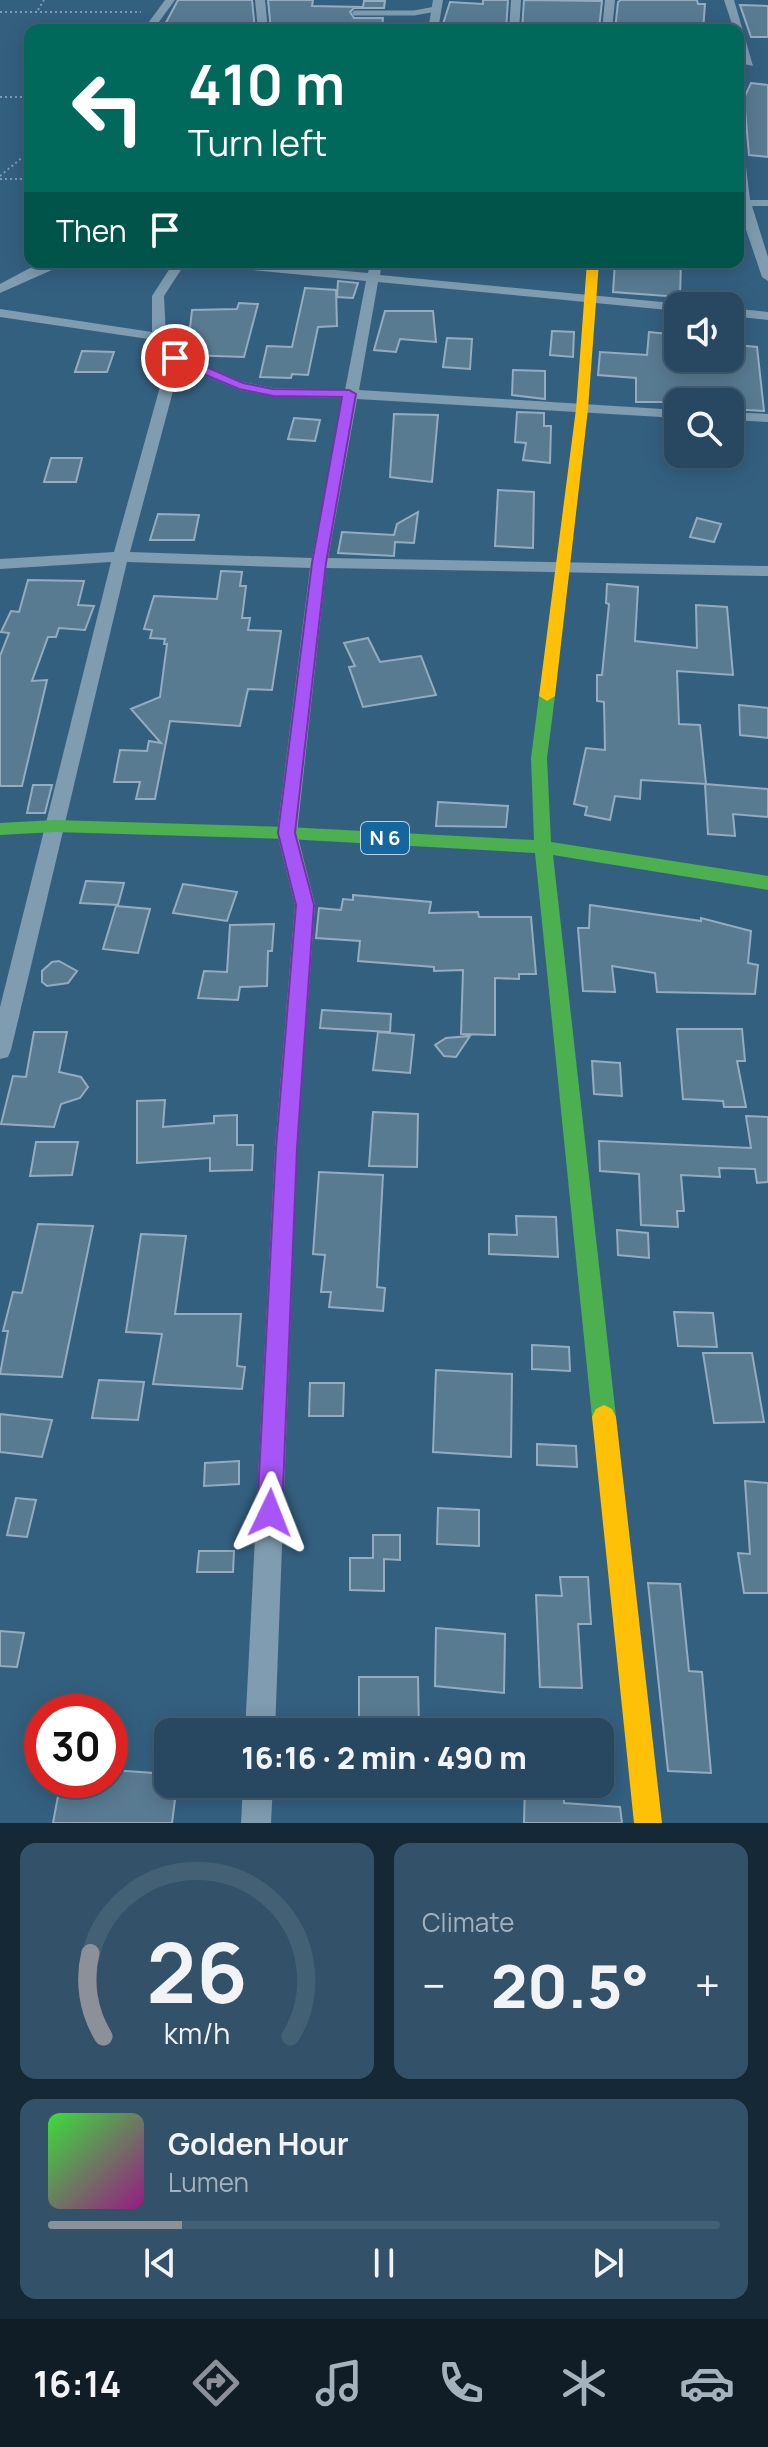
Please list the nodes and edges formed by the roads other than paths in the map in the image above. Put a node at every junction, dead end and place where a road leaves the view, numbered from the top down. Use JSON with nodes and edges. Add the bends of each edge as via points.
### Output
{"nodes":[{"id":1,"x":170,"y":0,"type":"edge"},
{"id":2,"x":260,"y":0,"type":"edge"},
{"id":3,"x":516,"y":0,"type":"edge"},
{"id":4,"x":610,"y":0,"type":"edge"},
{"id":5,"x":729,"y":0,"type":"edge"},
{"id":6,"x":437,"y":5,"type":"edge"},
{"id":7,"x":355,"y":13,"type":"dead end"},
{"id":8,"x":152,"y":24,"type":"edge"},
{"id":9,"x":262,"y":24,"type":"edge"},
{"id":10,"x":514,"y":24,"type":"edge"},
{"id":11,"x":608,"y":24,"type":"edge"},
{"id":12,"x":736,"y":24,"type":"edge"},
{"id":13,"x":744,"y":203,"type":"edge"},
{"id":14,"x":768,"y":203,"type":"edge"},
{"id":15,"x":744,"y":211,"type":"edge"},
{"id":16,"x":44,"y":268,"type":"edge"},
{"id":17,"x":176,"y":268,"type":"edge"},
{"id":18,"x":333,"y":268,"type":"edge"},
{"id":19,"x":593,"y":268,"type":"edge"},
{"id":20,"x":374,"y":270,"type":"edge"},
{"id":21,"x":768,"y":277,"type":"edge"},
{"id":22,"x":0,"y":289,"type":"edge"},
{"id":23,"x":591,"y":299,"type":"junction"},
{"id":24,"x":664,"y":306,"type":"edge"},
{"id":25,"x":0,"y":313,"type":"edge"},
{"id":26,"x":744,"y":313,"type":"edge"},
{"id":27,"x":768,"y":316,"type":"edge"},
{"id":28,"x":159,"y":337,"type":"junction"},
{"id":29,"x":175,"y":358,"type":"junction"},
{"id":30,"x":349,"y":394,"type":"junction"},
{"id":31,"x":582,"y":409,"type":"junction"},
{"id":32,"x":664,"y":413,"type":"edge"},
{"id":33,"x":744,"y":417,"type":"edge"},
{"id":34,"x":768,"y":418,"type":"edge"},
{"id":35,"x":121,"y":555,"type":"junction"},
{"id":36,"x":319,"y":563,"type":"junction"},
{"id":37,"x":0,"y":564,"type":"edge"},
{"id":38,"x":563,"y":565,"type":"junction"},
{"id":39,"x":768,"y":571,"type":"edge"},
{"id":40,"x":55,"y":826,"type":"junction"},
{"id":41,"x":0,"y":829,"type":"edge"},
{"id":42,"x":287,"y":833,"type":"junction"},
{"id":43,"x":543,"y":847,"type":"junction"},
{"id":44,"x":768,"y":883,"type":"edge"},
{"id":45,"x":0,"y":1050,"type":"edge"},
{"id":46,"x":261,"y":1718,"type":"edge"},
{"id":47,"x":257,"y":1798,"type":"edge"},
{"id":48,"x":256,"y":1823,"type":"edge"},
{"id":49,"x":648,"y":1823,"type":"edge"}],
"edges":[{"from":1,"to":8,"type":"street"},
{"from":2,"to":9,"type":"street"},
{"from":3,"to":10,"type":"street"},
{"from":4,"to":11,"type":"street"},
{"from":5,"to":12,"type":"street"},
{"from":6,"to":7,"type":"lane","via":[[414,13]]},
{"from":13,"to":14,"type":"street"},
{"from":15,"to":21,"type":"street"},
{"from":16,"to":22,"type":"street"},
{"from":17,"to":28,"type":"street","via":[[158,296]]},
{"from":18,"to":20,"type":"street"},
{"from":19,"to":23,"type":"street"},
{"from":20,"to":23,"type":"street"},
{"from":20,"to":30,"type":"street"},
{"from":23,"to":24,"type":"street"},
{"from":23,"to":31,"type":"street"},
{"from":25,"to":28,"type":"street"},
{"from":26,"to":27,"type":"street"},
{"from":28,"to":29,"type":"street"},
{"from":29,"to":30,"type":"street","via":[[251,388]]},
{"from":29,"to":35,"type":"street"},
{"from":30,"to":31,"type":"street"},
{"from":30,"to":36,"type":"street"},
{"from":31,"to":32,"type":"street"},
{"from":31,"to":38,"type":"street"},
{"from":33,"to":34,"type":"street"},
{"from":35,"to":36,"type":"street"},
{"from":35,"to":37,"type":"street"},
{"from":35,"to":40,"type":"street"},
{"from":36,"to":38,"type":"street"},
{"from":36,"to":42,"type":"street"},
{"from":38,"to":39,"type":"street"},
{"from":38,"to":43,"type":"street","via":[[539,758]]},
{"from":40,"to":41,"type":"street","number":"N 6"},
{"from":40,"to":42,"type":"street","number":"N 6"},
{"from":40,"to":45,"type":"street"},
{"from":42,"to":43,"type":"street","number":"N 6"},
{"from":42,"to":46,"type":"street","via":[[305,905],[286,1148]]},
{"from":43,"to":44,"type":"street","number":"N 6"},
{"from":43,"to":49,"type":"street"},
{"from":47,"to":48,"type":"street"}]}
